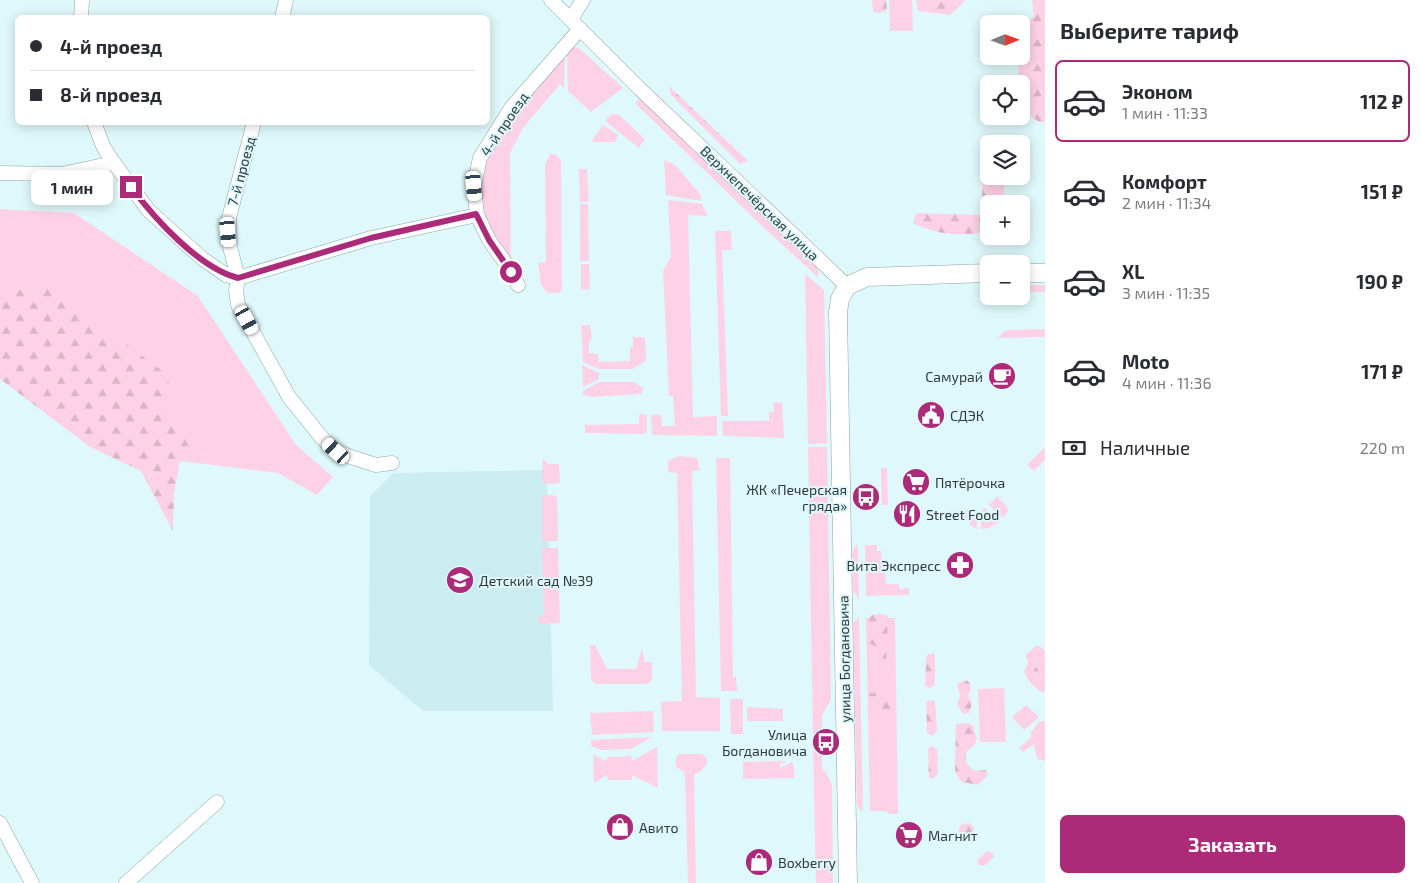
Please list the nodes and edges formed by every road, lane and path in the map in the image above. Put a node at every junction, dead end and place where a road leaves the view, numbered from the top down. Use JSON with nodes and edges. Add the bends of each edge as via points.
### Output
{"nodes":[{"id":1,"x":82,"y":0,"type":"edge"},
{"id":2,"x":286,"y":0,"type":"edge"},
{"id":3,"x":551,"y":0,"type":"edge"},
{"id":4,"x":583,"y":0,"type":"edge"},
{"id":5,"x":81,"y":15,"type":"edge"},
{"id":6,"x":283,"y":15,"type":"edge"},
{"id":7,"x":575,"y":24,"type":"junction"},
{"id":8,"x":95,"y":125,"type":"edge"},
{"id":9,"x":253,"y":125,"type":"edge"},
{"id":10,"x":113,"y":163,"type":"junction"},
{"id":11,"x":0,"y":173,"type":"edge"},
{"id":12,"x":476,"y":214,"type":"junction"},
{"id":13,"x":980,"y":273,"type":"edge"},
{"id":14,"x":1030,"y":273,"type":"edge"},
{"id":15,"x":1045,"y":273,"type":"edge"},
{"id":16,"x":238,"y":278,"type":"junction"},
{"id":17,"x":518,"y":285,"type":"dead end"},
{"id":18,"x":847,"y":286,"type":"junction"},
{"id":19,"x":392,"y":464,"type":"dead end"},
{"id":20,"x":217,"y":802,"type":"dead end"},
{"id":21,"x":0,"y":823,"type":"edge"},
{"id":22,"x":32,"y":883,"type":"edge"},
{"id":23,"x":126,"y":883,"type":"edge"},
{"id":24,"x":848,"y":883,"type":"edge"}],
"edges":[{"from":1,"to":5,"type":"street"},
{"from":2,"to":6,"type":"street"},
{"from":3,"to":7,"type":"street"},
{"from":4,"to":7,"type":"street","name":"4-й проезд"},
{"from":7,"to":12,"type":"street","name":"4-й проезд","via":[[511,108],[480,158],[474,186]]},
{"from":7,"to":18,"type":"street","name":"Верхнепечёрская улица"},
{"from":8,"to":10,"type":"street"},
{"from":9,"to":16,"type":"street","name":"7-й проезд","via":[[229,218],[230,247]]},
{"from":10,"to":11,"type":"street","via":[[62,174]]},
{"from":10,"to":16,"type":"street","via":[[149,211],[171,232],[226,275]]},
{"from":12,"to":16,"type":"street","via":[[371,238]]},
{"from":12,"to":17,"type":"street","name":"4-й проезд"},
{"from":13,"to":18,"type":"street","via":[[874,276]]},
{"from":14,"to":15,"type":"street"},
{"from":16,"to":19,"type":"street","via":[[238,305],[304,419],[336,451],[376,465]]},
{"from":18,"to":24,"type":"street","name":"улица Богдановича","via":[[838,312]]},
{"from":20,"to":23,"type":"street"},
{"from":21,"to":22,"type":"street"}]}
